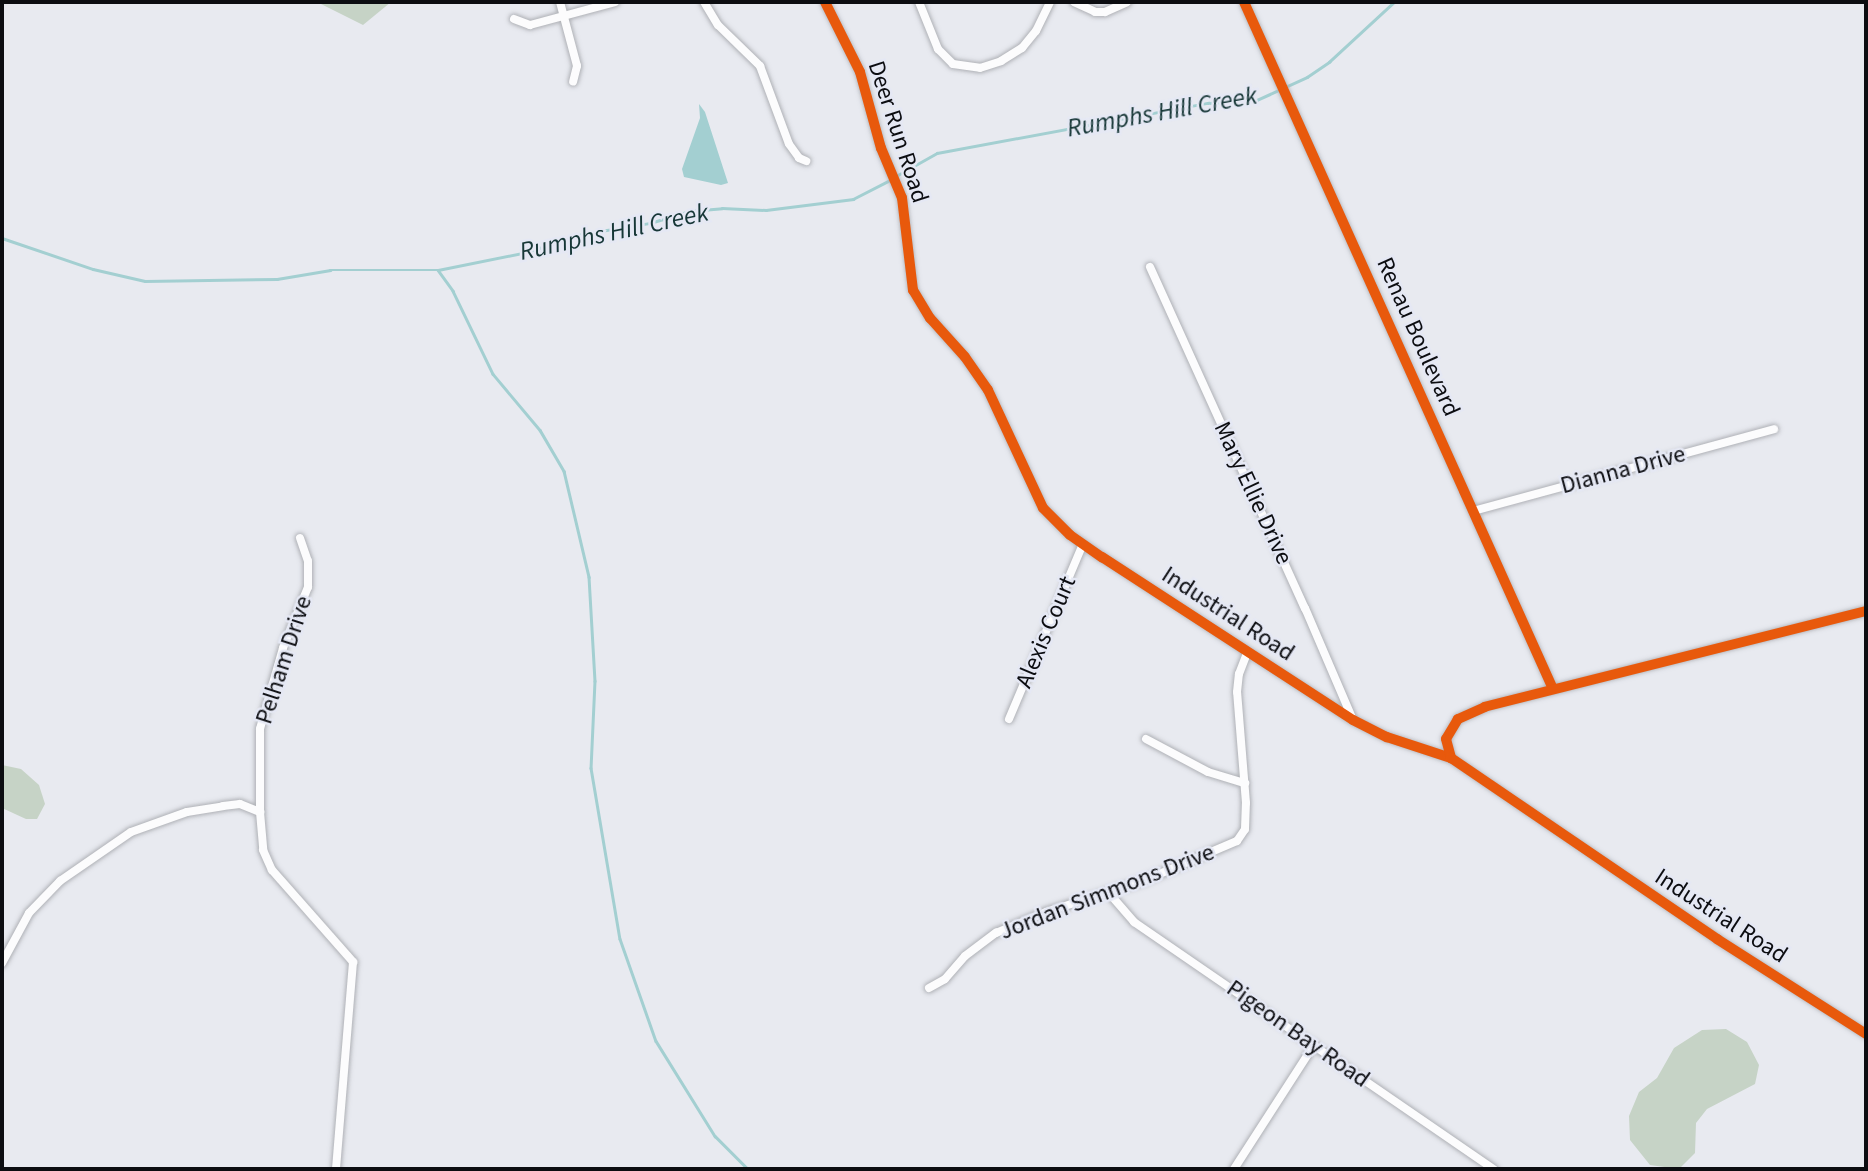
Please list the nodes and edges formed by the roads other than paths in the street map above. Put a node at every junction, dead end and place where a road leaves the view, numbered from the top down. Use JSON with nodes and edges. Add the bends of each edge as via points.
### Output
{"nodes":[{"id":1,"x":560,"y":2,"type":"edge"},
{"id":2,"x":615,"y":2,"type":"edge"},
{"id":3,"x":704,"y":2,"type":"edge"},
{"id":4,"x":824,"y":2,"type":"edge"},
{"id":5,"x":919,"y":2,"type":"edge"},
{"id":6,"x":1050,"y":2,"type":"edge"},
{"id":7,"x":1074,"y":2,"type":"edge"},
{"id":8,"x":1128,"y":2,"type":"edge"},
{"id":9,"x":1244,"y":2,"type":"edge"},
{"id":10,"x":565,"y":16,"type":"junction"},
{"id":11,"x":514,"y":19,"type":"dead end"},
{"id":12,"x":573,"y":82,"type":"dead end"},
{"id":13,"x":806,"y":162,"type":"dead end"},
{"id":14,"x":1150,"y":267,"type":"dead end"},
{"id":15,"x":1774,"y":429,"type":"dead end"},
{"id":16,"x":1019,"y":458,"type":"joint"},
{"id":17,"x":1473,"y":510,"type":"junction"},
{"id":18,"x":300,"y":538,"type":"dead end"},
{"id":19,"x":1083,"y":544,"type":"junction"},
{"id":20,"x":1866,"y":611,"type":"edge"},
{"id":21,"x":1248,"y":653,"type":"junction"},
{"id":22,"x":1553,"y":690,"type":"junction"},
{"id":23,"x":1009,"y":719,"type":"dead end"},
{"id":24,"x":1353,"y":720,"type":"junction"},
{"id":25,"x":1146,"y":739,"type":"dead end"},
{"id":26,"x":1451,"y":758,"type":"junction"},
{"id":27,"x":1245,"y":783,"type":"junction"},
{"id":28,"x":260,"y":812,"type":"junction"},
{"id":29,"x":1108,"y":892,"type":"junction"},
{"id":30,"x":2,"y":963,"type":"edge"},
{"id":31,"x":929,"y":988,"type":"dead end"},
{"id":32,"x":1866,"y":1034,"type":"edge"},
{"id":33,"x":1314,"y":1045,"type":"junction"},
{"id":34,"x":337,"y":1169,"type":"edge"},
{"id":35,"x":1234,"y":1169,"type":"edge"},
{"id":36,"x":1493,"y":1169,"type":"edge"}],
"edges":[{"from":1,"to":10,"type":"street"},
{"from":2,"to":10,"type":"street"},
{"from":3,"to":13,"type":"street","via":[[718,25],[760,66],[789,144]]},
{"from":4,"to":16,"type":"street","name":"Deer Run Road","via":[[860,72],[881,148],[902,198],[913,290],[988,390]]},
{"from":5,"to":6,"type":"street","via":[[938,49],[953,64],[981,68],[1022,48]]},
{"from":7,"to":8,"type":"street","via":[[1094,12]]},
{"from":9,"to":17,"type":"street","name":"Renau Boulevard"},
{"from":10,"to":11,"type":"street","via":[[530,25]]},
{"from":10,"to":12,"type":"street","via":[[577,66]]},
{"from":14,"to":24,"type":"street","name":"Mary Ellie Drive"},
{"from":15,"to":17,"type":"street","name":"Dianna Drive"},
{"from":16,"to":19,"type":"street","name":"Industrial Road","via":[[1043,508]]},
{"from":17,"to":22,"type":"street","name":"Renau Boulevard"},
{"from":18,"to":28,"type":"street","name":"Pelham Drive","via":[[308,561],[308,587],[283,648],[260,729]]},
{"from":19,"to":21,"type":"street","name":"Industrial Road"},
{"from":19,"to":23,"type":"street","name":"Alexis Court"},
{"from":20,"to":22,"type":"street"},
{"from":21,"to":24,"type":"street","name":"Industrial Road"},
{"from":21,"to":27,"type":"street","name":"Jordan Simmons Drive","via":[[1237,692]]},
{"from":22,"to":26,"type":"street","via":[[1458,719],[1446,739]]},
{"from":24,"to":26,"type":"street","name":"Industrial Road","via":[[1387,737]]},
{"from":25,"to":27,"type":"street","via":[[1208,772]]},
{"from":26,"to":32,"type":"street","name":"Industrial Road"},
{"from":27,"to":29,"type":"street","name":"Jordan Simmons Drive","via":[[1246,822],[1237,841]]},
{"from":28,"to":30,"type":"street","via":[[240,804],[223,806],[187,812],[131,832],[60,881],[29,913]]},
{"from":28,"to":34,"type":"street","name":"Pelham Drive","via":[[263,850],[272,870],[353,962]]},
{"from":29,"to":31,"type":"street","name":"Jordan Simmons Drive","via":[[996,933]]},
{"from":29,"to":33,"type":"street","name":"Pigeon Bay Road","via":[[1126,917]]},
{"from":33,"to":35,"type":"street"},
{"from":33,"to":36,"type":"street","name":"Pigeon Bay Road"}]}
